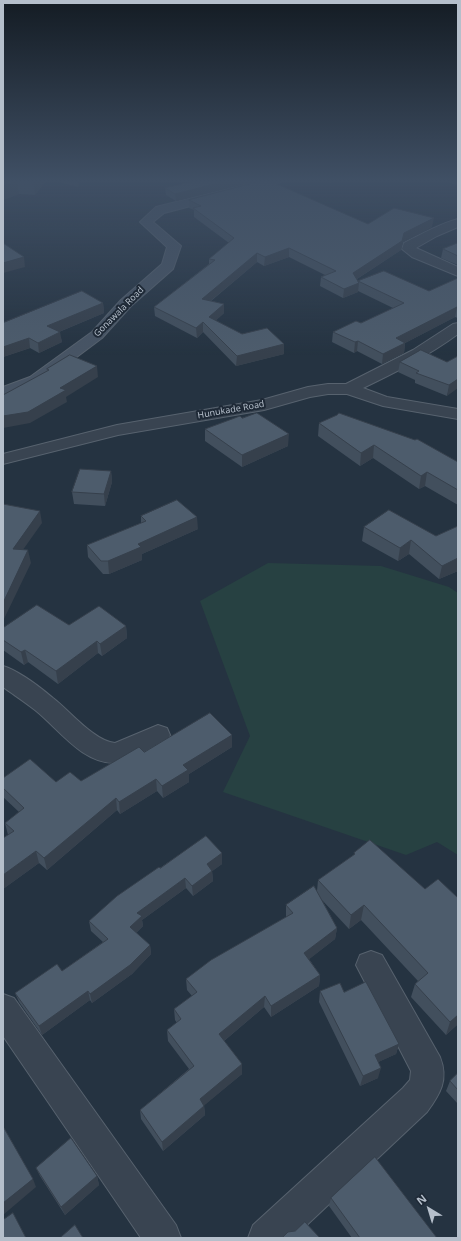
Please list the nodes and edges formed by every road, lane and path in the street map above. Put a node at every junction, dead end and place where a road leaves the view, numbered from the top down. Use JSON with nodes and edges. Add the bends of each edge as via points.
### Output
{"nodes":[{"id":1,"x":166,"y":239,"type":"edge"},
{"id":2,"x":422,"y":239,"type":"edge"},
{"id":3,"x":458,"y":272,"type":"edge"},
{"id":4,"x":458,"y":327,"type":"edge"},
{"id":5,"x":349,"y":389,"type":"junction"},
{"id":6,"x":3,"y":393,"type":"edge"},
{"id":7,"x":458,"y":414,"type":"edge"},
{"id":8,"x":3,"y":459,"type":"edge"},
{"id":9,"x":3,"y":675,"type":"edge"},
{"id":10,"x":158,"y":735,"type":"dead end"},
{"id":11,"x":371,"y":965,"type":"dead end"},
{"id":12,"x":3,"y":1009,"type":"edge"},
{"id":13,"x":163,"y":1238,"type":"edge"},
{"id":14,"x":266,"y":1238,"type":"edge"}],
"edges":[{"from":1,"to":6,"type":"street","name":"Gonawala Road","via":[[174,246],[168,266],[126,303],[97,335],[36,380]]},
{"from":2,"to":3,"type":"street","via":[[409,246],[409,249]]},
{"from":4,"to":5,"type":"street","via":[[384,372]]},
{"from":5,"to":7,"type":"street","name":"Hunukade Road","via":[[383,401]]},
{"from":5,"to":8,"type":"street","name":"Hunukade Road","via":[[308,392],[264,405],[117,430]]},
{"from":9,"to":10,"type":"street","via":[[44,704],[83,739],[103,752],[117,753]]},
{"from":11,"to":14,"type":"street","via":[[428,1069],[425,1087],[415,1100]]},
{"from":12,"to":13,"type":"street"}]}
